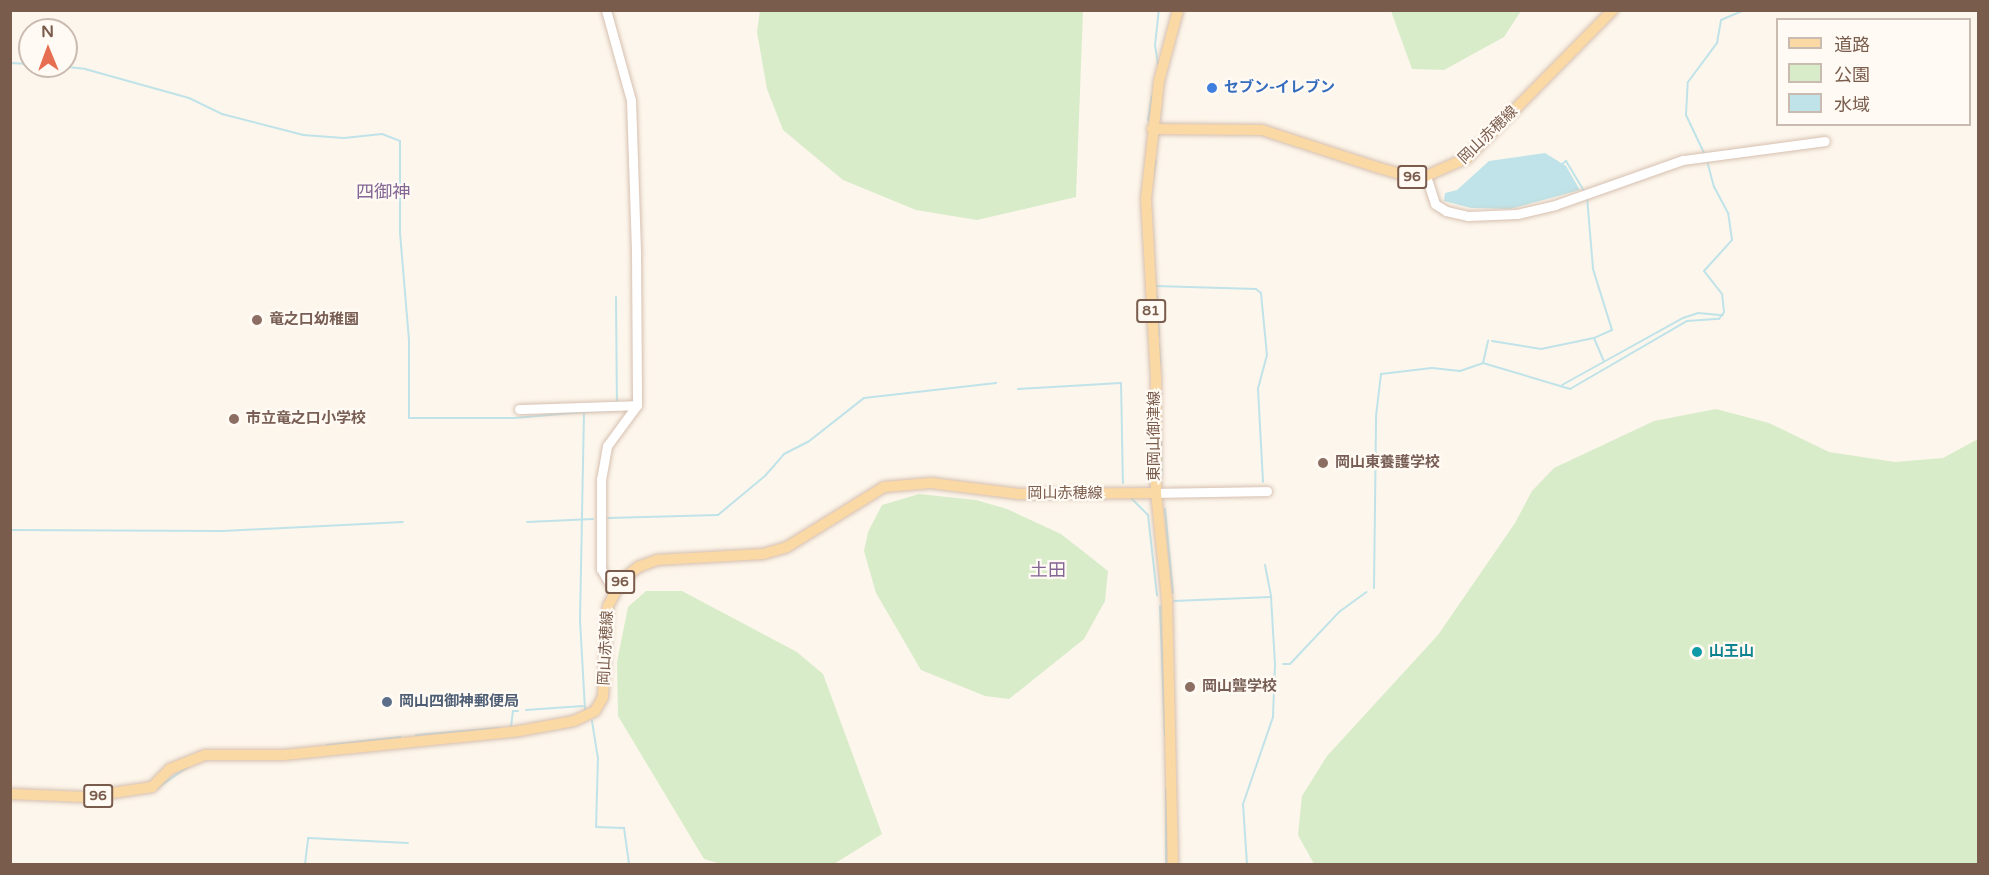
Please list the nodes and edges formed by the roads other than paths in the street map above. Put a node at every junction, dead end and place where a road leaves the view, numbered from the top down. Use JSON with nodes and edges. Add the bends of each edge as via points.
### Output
{"nodes":[{"id":1,"x":606,"y":10,"type":"edge"},
{"id":2,"x":1178,"y":10,"type":"edge"},
{"id":3,"x":1613,"y":10,"type":"edge"},
{"id":4,"x":1152,"y":129,"type":"junction"},
{"id":5,"x":1825,"y":141,"type":"dead end"},
{"id":6,"x":1426,"y":176,"type":"junction"},
{"id":7,"x":637,"y":405,"type":"junction"},
{"id":8,"x":519,"y":409,"type":"dead end"},
{"id":9,"x":1267,"y":491,"type":"dead end"},
{"id":10,"x":1156,"y":493,"type":"junction"},
{"id":11,"x":614,"y":591,"type":"junction"},
{"id":12,"x":10,"y":794,"type":"edge"},
{"id":13,"x":1173,"y":864,"type":"edge"}],
"edges":[{"from":1,"to":7,"type":"street","via":[[626,78],[634,123]]},
{"from":2,"to":4,"type":"main road","name":"東岡山御津線","number":"81","via":[[1159,81]]},
{"from":3,"to":6,"type":"main road","name":"岡山赤穂線","number":"96","via":[[1467,158]]},
{"from":4,"to":6,"type":"main road","name":"岡山赤穂線","number":"96","via":[[1262,130],[1407,176]]},
{"from":4,"to":10,"type":"main road","name":"東岡山御津線","number":"81","via":[[1146,233],[1156,378]]},
{"from":5,"to":6,"type":"street","via":[[1657,167],[1555,205],[1516,214],[1468,216],[1446,211],[1435,204]]},
{"from":7,"to":8,"type":"street"},
{"from":7,"to":11,"type":"street","via":[[615,432],[603,462],[601,569]]},
{"from":9,"to":10,"type":"street"},
{"from":10,"to":11,"type":"main road","name":"岡山赤穂線","number":"96","via":[[1019,494],[910,482],[884,487],[787,547],[745,555],[657,560],[638,567]]},
{"from":10,"to":13,"type":"main road","name":"東岡山御津線","number":"81","via":[[1167,599]]},
{"from":11,"to":12,"type":"main road","name":"岡山赤穂線","number":"96","via":[[605,622],[603,697],[595,711],[574,721],[519,731],[293,754],[205,755],[170,769],[152,788],[85,797]]}]}
